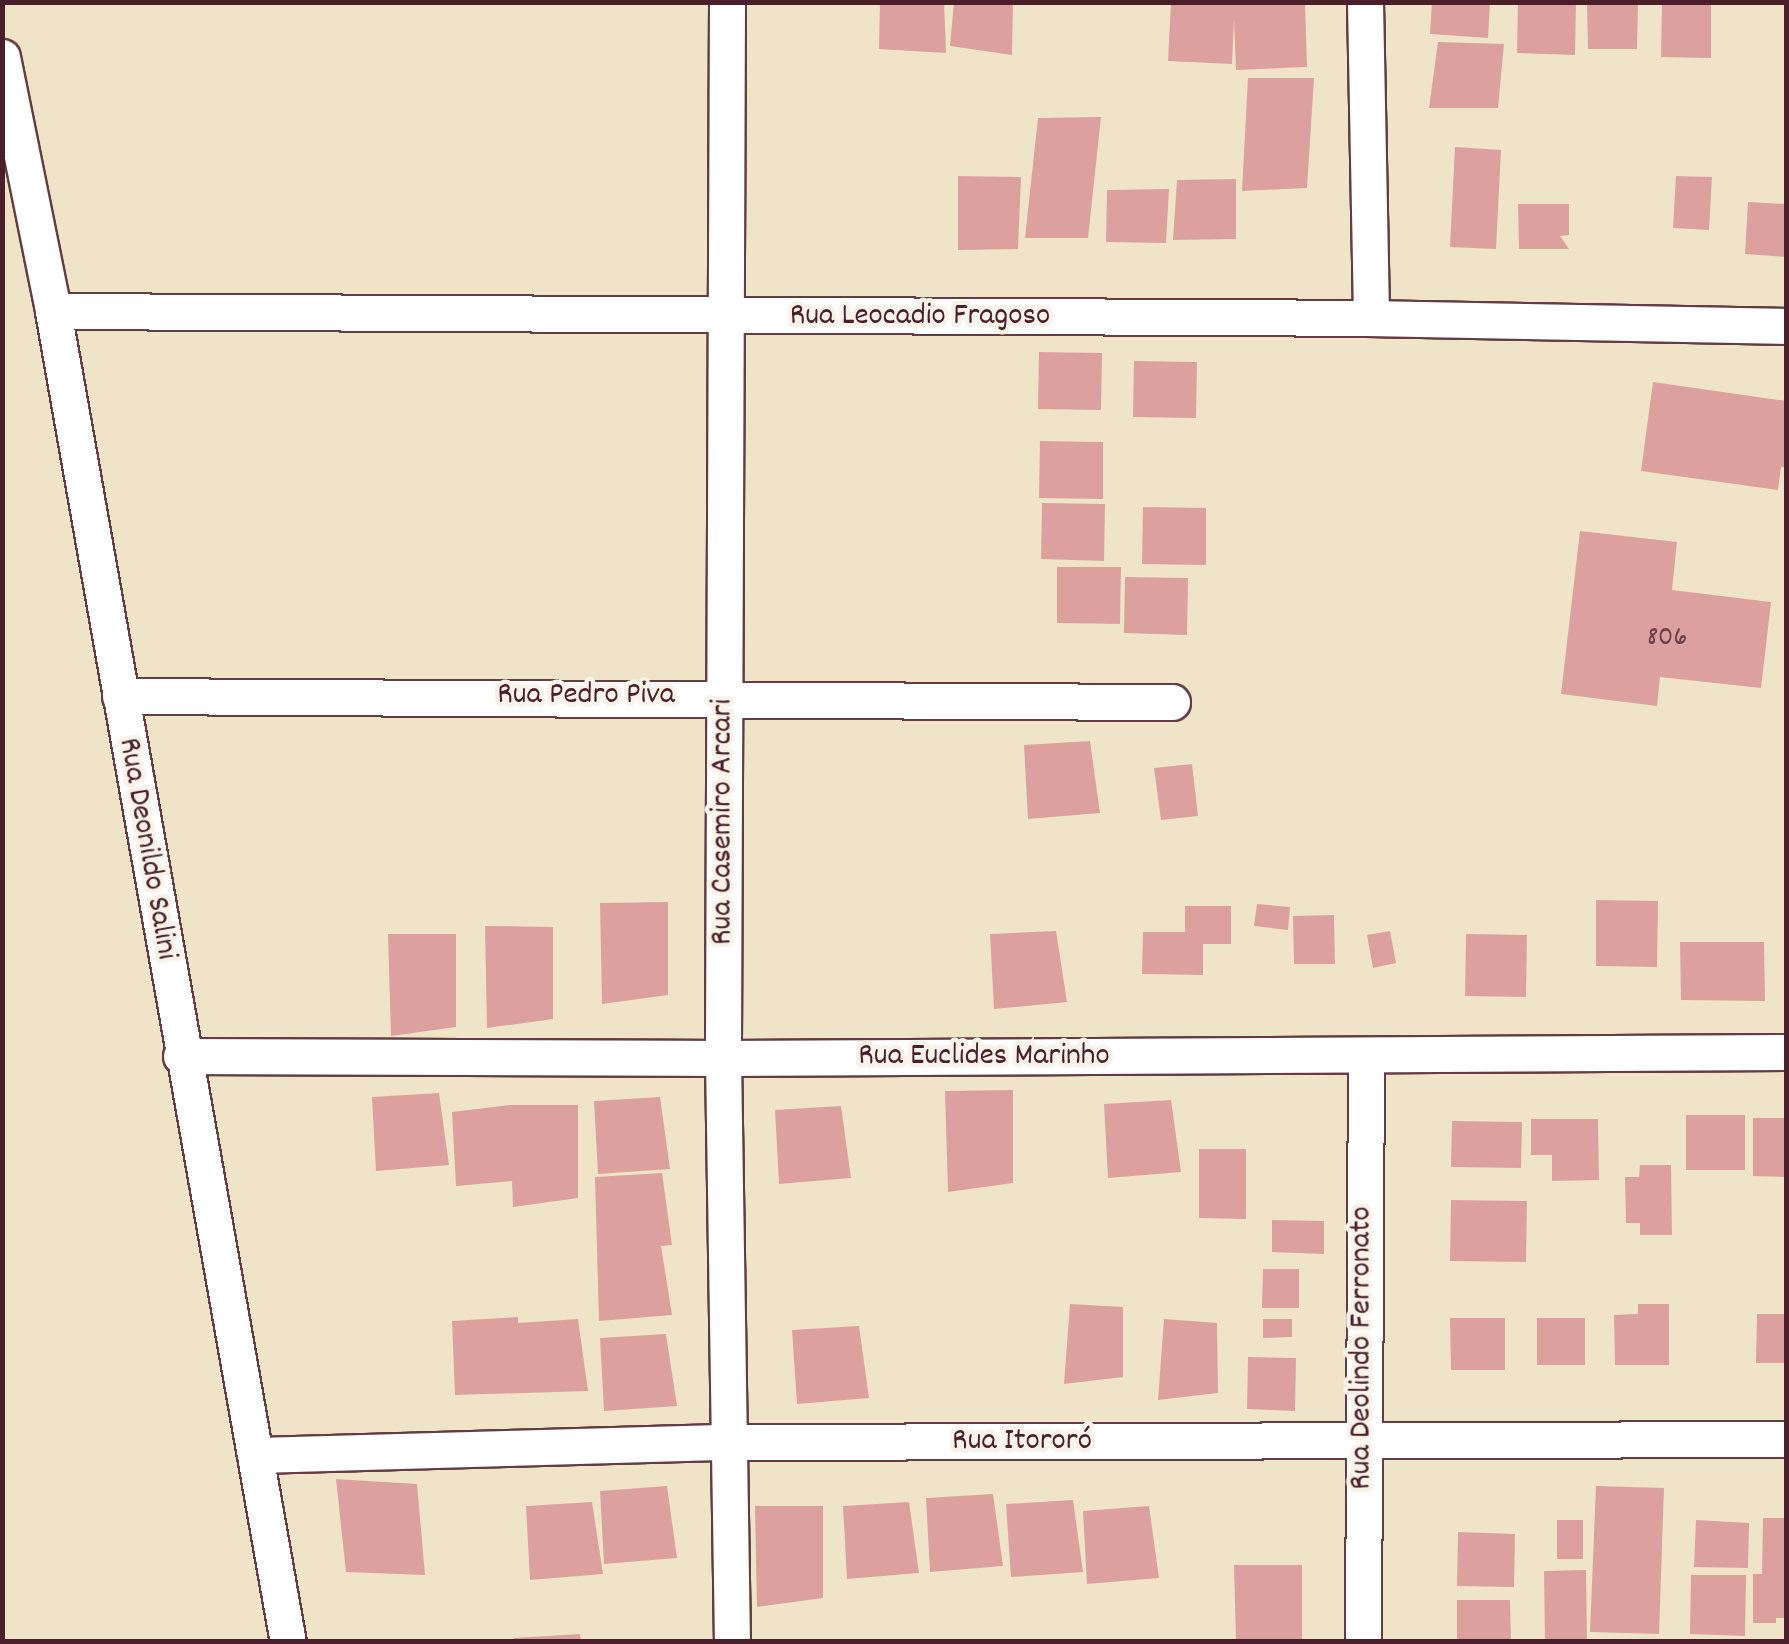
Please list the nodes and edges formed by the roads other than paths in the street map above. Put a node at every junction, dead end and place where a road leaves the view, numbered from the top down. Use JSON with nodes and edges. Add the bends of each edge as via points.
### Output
{"nodes":[{"id":1,"x":727,"y":2,"type":"edge"},
{"id":2,"x":1365,"y":2,"type":"edge"},
{"id":3,"x":2,"y":57,"type":"edge"},
{"id":4,"x":52,"y":311,"type":"junction"},
{"id":5,"x":726,"y":317,"type":"junction"},
{"id":6,"x":1370,"y":318,"type":"junction"},
{"id":7,"x":1786,"y":326,"type":"edge"},
{"id":8,"x":120,"y":696,"type":"junction"},
{"id":9,"x":725,"y":696,"type":"junction"},
{"id":10,"x":1172,"y":702,"type":"dead end"},
{"id":11,"x":1786,"y":1052,"type":"edge"},
{"id":12,"x":1366,"y":1055,"type":"junction"},
{"id":13,"x":181,"y":1056,"type":"junction"},
{"id":14,"x":723,"y":1058,"type":"junction"},
{"id":15,"x":1786,"y":1439,"type":"edge"},
{"id":16,"x":729,"y":1442,"type":"junction"},
{"id":17,"x":1362,"y":1442,"type":"junction"},
{"id":18,"x":257,"y":1455,"type":"junction"},
{"id":19,"x":288,"y":1642,"type":"edge"},
{"id":20,"x":732,"y":1642,"type":"edge"},
{"id":21,"x":1364,"y":1642,"type":"edge"}],
"edges":[{"from":1,"to":5,"type":"street","name":"Rua Casemiro Arcari"},
{"from":2,"to":6,"type":"street"},
{"from":3,"to":4,"type":"street","name":"Rua Deonildo Salini"},
{"from":4,"to":5,"type":"street","name":"Rua Leocadio Fragoso"},
{"from":4,"to":8,"type":"street","name":"Rua Deonildo Salini"},
{"from":5,"to":6,"type":"street","name":"Rua Leocadio Fragoso"},
{"from":5,"to":9,"type":"street","name":"Rua Casemiro Arcari"},
{"from":6,"to":7,"type":"street","name":"Rua Leocadio Fragoso"},
{"from":8,"to":9,"type":"street","name":"Rua Pedro Piva"},
{"from":8,"to":13,"type":"street","name":"Rua Deonildo Salini"},
{"from":9,"to":10,"type":"street","name":"Rua Pedro Piva"},
{"from":9,"to":14,"type":"street","name":"Rua Casemiro Arcari"},
{"from":11,"to":12,"type":"street","name":"Rua Euclides Marinho"},
{"from":12,"to":14,"type":"street","name":"Rua Euclides Marinho"},
{"from":12,"to":17,"type":"street","name":"Rua Deolindo Ferronato"},
{"from":13,"to":14,"type":"street","name":"Rua Euclides Marinho"},
{"from":13,"to":18,"type":"street","name":"Rua Deonildo Salini"},
{"from":14,"to":16,"type":"street","name":"Rua Casemiro Arcari"},
{"from":15,"to":17,"type":"street","name":"Rua Itororó"},
{"from":16,"to":17,"type":"street","name":"Rua Itororó"},
{"from":16,"to":18,"type":"street","name":"Rua Itororó"},
{"from":16,"to":20,"type":"street","name":"Rua Casemiro Arcari"},
{"from":17,"to":21,"type":"street","name":"Rua Deolindo Ferronato"},
{"from":18,"to":19,"type":"street","name":"Rua Deonildo Salini"}]}
